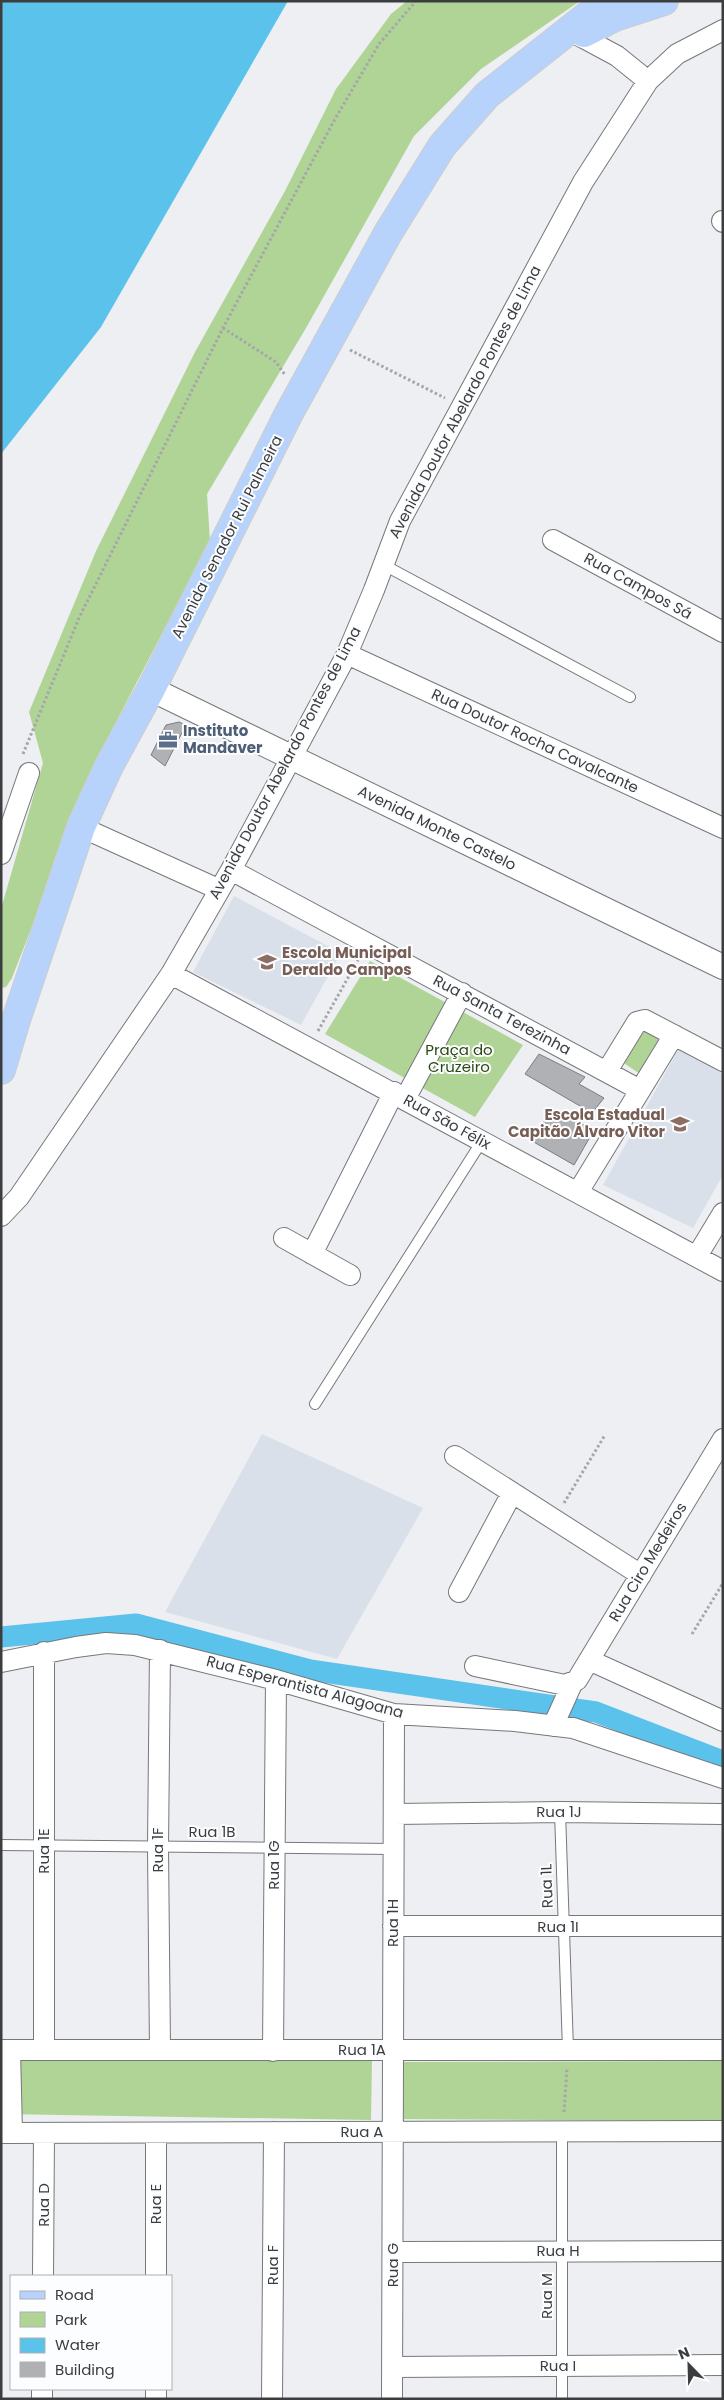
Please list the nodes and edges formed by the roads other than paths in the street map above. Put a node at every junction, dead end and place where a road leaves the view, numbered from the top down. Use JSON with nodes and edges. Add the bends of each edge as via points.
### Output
{"nodes":[{"id":1,"x":606,"y":1,"type":"edge"},
{"id":2,"x":664,"y":1,"type":"edge"},
{"id":3,"x":723,"y":30,"type":"edge"},
{"id":4,"x":578,"y":35,"type":"junction"},
{"id":5,"x":540,"y":54,"type":"junction"},
{"id":6,"x":648,"y":80,"type":"junction"},
{"id":7,"x":553,"y":540,"type":"dead end"},
{"id":8,"x":382,"y":564,"type":"junction"},
{"id":9,"x":723,"y":632,"type":"edge"},
{"id":10,"x":347,"y":654,"type":"junction"},
{"id":11,"x":151,"y":690,"type":"junction"},
{"id":12,"x":630,"y":697,"type":"dead end"},
{"id":13,"x":291,"y":758,"type":"junction"},
{"id":14,"x":25,"y":767,"type":"road end"},
{"id":15,"x":81,"y":828,"type":"junction"},
{"id":16,"x":723,"y":828,"type":"edge"},
{"id":17,"x":1,"y":854,"type":"edge"},
{"id":18,"x":231,"y":870,"type":"junction"},
{"id":19,"x":218,"y":889,"type":"junction"},
{"id":20,"x":723,"y":967,"type":"edge"},
{"id":21,"x":171,"y":974,"type":"junction"},
{"id":22,"x":462,"y":993,"type":"junction"},
{"id":23,"x":8,"y":1018,"type":"edge"},
{"id":24,"x":674,"y":1035,"type":"junction"},
{"id":25,"x":723,"y":1061,"type":"edge"},
{"id":26,"x":1,"y":1070,"type":"edge"},
{"id":27,"x":607,"y":1071,"type":"junction"},
{"id":28,"x":640,"y":1090,"type":"junction"},
{"id":29,"x":399,"y":1096,"type":"junction"},
{"id":30,"x":482,"y":1141,"type":"junction"},
{"id":31,"x":578,"y":1192,"type":"junction"},
{"id":32,"x":723,"y":1213,"type":"edge"},
{"id":33,"x":1,"y":1216,"type":"edge"},
{"id":34,"x":284,"y":1238,"type":"dead end"},
{"id":35,"x":312,"y":1254,"type":"junction"},
{"id":36,"x":697,"y":1256,"type":"junction"},
{"id":37,"x":723,"y":1271,"type":"edge"},
{"id":38,"x":350,"y":1275,"type":"dead end"},
{"id":39,"x":314,"y":1404,"type":"dead end"},
{"id":40,"x":723,"y":1439,"type":"edge"},
{"id":41,"x":455,"y":1456,"type":"dead end"},
{"id":42,"x":512,"y":1493,"type":"junction"},
{"id":43,"x":641,"y":1574,"type":"junction"},
{"id":44,"x":459,"y":1592,"type":"dead end"},
{"id":45,"x":160,"y":1650,"type":"junction"},
{"id":46,"x":44,"y":1652,"type":"junction"},
{"id":47,"x":590,"y":1660,"type":"junction"},
{"id":48,"x":1,"y":1662,"type":"edge"},
{"id":49,"x":475,"y":1666,"type":"dead end"},
{"id":50,"x":276,"y":1680,"type":"junction"},
{"id":51,"x":563,"y":1701,"type":"junction"},
{"id":52,"x":394,"y":1714,"type":"junction"},
{"id":53,"x":723,"y":1721,"type":"edge"},
{"id":54,"x":723,"y":1778,"type":"edge"},
{"id":55,"x":560,"y":1812,"type":"junction"},
{"id":56,"x":395,"y":1814,"type":"junction"},
{"id":57,"x":723,"y":1814,"type":"edge"},
{"id":58,"x":1,"y":1845,"type":"edge"},
{"id":59,"x":44,"y":1845,"type":"junction"},
{"id":60,"x":158,"y":1847,"type":"junction"},
{"id":61,"x":274,"y":1847,"type":"junction"},
{"id":62,"x":393,"y":1849,"type":"junction"},
{"id":63,"x":393,"y":1926,"type":"junction"},
{"id":64,"x":723,"y":1926,"type":"edge"},
{"id":65,"x":563,"y":1927,"type":"junction"},
{"id":66,"x":6,"y":2050,"type":"edge"},
{"id":67,"x":44,"y":2050,"type":"junction"},
{"id":68,"x":160,"y":2050,"type":"junction"},
{"id":69,"x":392,"y":2050,"type":"junction"},
{"id":70,"x":568,"y":2050,"type":"junction"},
{"id":71,"x":723,"y":2050,"type":"edge"},
{"id":72,"x":274,"y":2051,"type":"junction"},
{"id":73,"x":723,"y":2131,"type":"edge"},
{"id":74,"x":274,"y":2132,"type":"junction"},
{"id":75,"x":392,"y":2132,"type":"junction"},
{"id":76,"x":562,"y":2132,"type":"junction"},
{"id":77,"x":6,"y":2133,"type":"edge"},
{"id":78,"x":44,"y":2133,"type":"junction"},
{"id":79,"x":156,"y":2133,"type":"junction"},
{"id":80,"x":562,"y":2251,"type":"junction"},
{"id":81,"x":723,"y":2251,"type":"edge"},
{"id":82,"x":393,"y":2252,"type":"junction"},
{"id":83,"x":43,"y":2275,"type":"edge"},
{"id":84,"x":156,"y":2275,"type":"edge"},
{"id":85,"x":563,"y":2366,"type":"junction"},
{"id":86,"x":723,"y":2366,"type":"edge"},
{"id":87,"x":392,"y":2367,"type":"junction"},
{"id":88,"x":272,"y":2399,"type":"edge"},
{"id":89,"x":392,"y":2399,"type":"edge"},
{"id":90,"x":562,"y":2399,"type":"edge"}],
"edges":[{"from":1,"to":5,"type":"main road","name":"Avenida Senador Rui Palmeira"},
{"from":2,"to":4,"type":"main road","name":"Avenida Senador Rui Palmeira","via":[[615,17]]},
{"from":3,"to":6,"type":"street","name":"Avenida Doutor Abelardo Pontes de Lima","via":[[677,54]]},
{"from":4,"to":5,"type":"main road","name":"Avenida Senador Rui Palmeira"},
{"from":4,"to":6,"type":"street","via":[[617,56]]},
{"from":5,"to":11,"type":"main road","name":"Avenida Senador Rui Palmeira","via":[[487,96],[442,146],[388,233],[288,415]]},
{"from":6,"to":8,"type":"street","name":"Avenida Doutor Abelardo Pontes de Lima","via":[[583,182],[400,521]]},
{"from":7,"to":9,"type":"street","name":"Rua Campos Sá"},
{"from":8,"to":10,"type":"street","name":"Avenida Doutor Abelardo Pontes de Lima"},
{"from":8,"to":12,"type":"lane"},
{"from":10,"to":13,"type":"street","name":"Avenida Doutor Abelardo Pontes de Lima"},
{"from":10,"to":16,"type":"street","name":"Rua Doutor Rocha Cavalcante"},
{"from":11,"to":13,"type":"street","name":"Avenida Monte Castelo"},
{"from":11,"to":15,"type":"main road","name":"Avenida Senador Rui Palmeira","via":[[109,766]]},
{"from":13,"to":18,"type":"street","name":"Avenida Doutor Abelardo Pontes de Lima"},
{"from":13,"to":20,"type":"street","name":"Avenida Monte Castelo"},
{"from":14,"to":17,"type":"street"},
{"from":15,"to":19,"type":"street"},
{"from":15,"to":23,"type":"main road","name":"Avenida Senador Rui Palmeira"},
{"from":18,"to":19,"type":"street","name":"Avenida Doutor Abelardo Pontes de Lima"},
{"from":18,"to":22,"type":"street","name":"Rua Santa Terezinha"},
{"from":19,"to":21,"type":"street","name":"Avenida Doutor Abelardo Pontes de Lima"},
{"from":21,"to":29,"type":"street","name":"Rua São Félix"},
{"from":21,"to":33,"type":"street","name":"Avenida Doutor Abelardo Pontes de Lima","via":[[19,1197]]},
{"from":22,"to":27,"type":"street","name":"Rua Santa Terezinha"},
{"from":22,"to":29,"type":"street"},
{"from":23,"to":26,"type":"main road","name":"Avenida Senador Rui Palmeira"},
{"from":24,"to":25,"type":"street"},
{"from":24,"to":27,"type":"street","via":[[640,1020]]},
{"from":24,"to":28,"type":"street"},
{"from":27,"to":28,"type":"street","name":"Rua Santa Terezinha"},
{"from":28,"to":31,"type":"street"},
{"from":29,"to":30,"type":"street","name":"Rua São Félix"},
{"from":29,"to":35,"type":"street"},
{"from":30,"to":31,"type":"street","name":"Rua São Félix"},
{"from":30,"to":39,"type":"lane"},
{"from":31,"to":36,"type":"street","name":"Rua São Félix"},
{"from":32,"to":36,"type":"street"},
{"from":34,"to":35,"type":"street"},
{"from":35,"to":38,"type":"street"},
{"from":36,"to":37,"type":"street","name":"Rua São Félix"},
{"from":40,"to":43,"type":"street","name":"Rua Ciro Medeiros"},
{"from":41,"to":42,"type":"street"},
{"from":42,"to":43,"type":"street"},
{"from":42,"to":44,"type":"street"},
{"from":43,"to":47,"type":"street","name":"Rua Ciro Medeiros"},
{"from":45,"to":46,"type":"street","name":"Rua Esperantista Alagoana","via":[[106,1643]]},
{"from":45,"to":50,"type":"street","name":"Rua Esperantista Alagoana"},
{"from":45,"to":60,"type":"street","name":"Rua 1F"},
{"from":46,"to":48,"type":"street","name":"Rua Esperantista Alagoana"},
{"from":46,"to":59,"type":"street","name":"Rua 1E"},
{"from":47,"to":51,"type":"street","name":"Rua Ciro Medeiros"},
{"from":47,"to":53,"type":"street"},
{"from":49,"to":51,"type":"street"},
{"from":50,"to":52,"type":"street","name":"Rua Esperantista Alagoana"},
{"from":50,"to":61,"type":"street","name":"Rua 1G"},
{"from":51,"to":52,"type":"street","name":"Rua Esperantista Alagoana"},
{"from":51,"to":54,"type":"street","name":"Rua Esperantista Alagoana","via":[[573,1728]]},
{"from":52,"to":56,"type":"street","name":"Rua 1H"},
{"from":55,"to":56,"type":"street","name":"Rua 1J"},
{"from":55,"to":57,"type":"street","name":"Rua 1J"},
{"from":55,"to":65,"type":"lane","name":"Rua 1L"},
{"from":56,"to":62,"type":"street","name":"Rua 1H"},
{"from":58,"to":59,"type":"lane","name":"Rua 1B"},
{"from":59,"to":60,"type":"lane","name":"Rua 1B"},
{"from":59,"to":67,"type":"street","name":"Rua 1E"},
{"from":60,"to":61,"type":"lane","name":"Rua 1B"},
{"from":60,"to":68,"type":"street","name":"Rua 1F"},
{"from":61,"to":62,"type":"lane","name":"Rua 1B"},
{"from":61,"to":72,"type":"street","name":"Rua 1G"},
{"from":62,"to":63,"type":"street","name":"Rua 1H"},
{"from":63,"to":65,"type":"street","name":"Rua 1I"},
{"from":63,"to":69,"type":"street","name":"Rua 1H"},
{"from":64,"to":65,"type":"street","name":"Rua 1I"},
{"from":65,"to":70,"type":"lane","name":"Rua 1L"},
{"from":66,"to":67,"type":"street","name":"Rua 1A"},
{"from":66,"to":77,"type":"street"},
{"from":67,"to":68,"type":"street","name":"Rua 1A"},
{"from":68,"to":72,"type":"street","name":"Rua 1A"},
{"from":69,"to":70,"type":"street","name":"Rua 1A"},
{"from":69,"to":72,"type":"street","name":"Rua 1A"},
{"from":69,"to":75,"type":"street","name":"Rua 1H"},
{"from":70,"to":71,"type":"street","name":"Rua 1A"},
{"from":73,"to":76,"type":"street","name":"Rua A"},
{"from":74,"to":75,"type":"street","name":"Rua A"},
{"from":74,"to":79,"type":"street","name":"Rua A"},
{"from":74,"to":88,"type":"street","name":"Rua F"},
{"from":75,"to":76,"type":"street","name":"Rua A"},
{"from":75,"to":82,"type":"street","name":"Rua G"},
{"from":76,"to":80,"type":"lane","name":"Rua M"},
{"from":77,"to":78,"type":"street","name":"Rua A"},
{"from":78,"to":79,"type":"street","name":"Rua A"},
{"from":78,"to":83,"type":"street","name":"Rua D"},
{"from":79,"to":84,"type":"street","name":"Rua E"},
{"from":80,"to":81,"type":"street","name":"Rua H"},
{"from":80,"to":82,"type":"street","name":"Rua H"},
{"from":80,"to":85,"type":"lane","name":"Rua M"},
{"from":82,"to":87,"type":"street","name":"Rua G"},
{"from":85,"to":86,"type":"street","name":"Rua I"},
{"from":85,"to":87,"type":"street","name":"Rua I"},
{"from":85,"to":90,"type":"lane","name":"Rua M"},
{"from":87,"to":89,"type":"street","name":"Rua G"}]}
